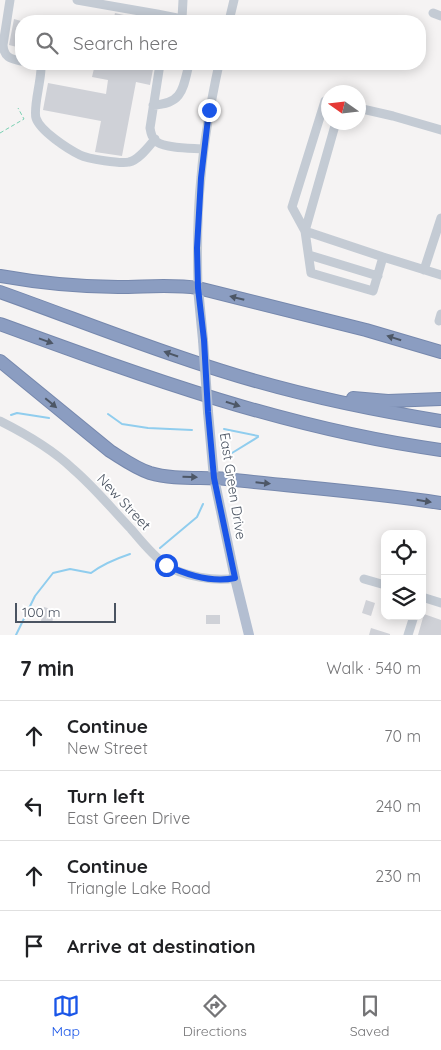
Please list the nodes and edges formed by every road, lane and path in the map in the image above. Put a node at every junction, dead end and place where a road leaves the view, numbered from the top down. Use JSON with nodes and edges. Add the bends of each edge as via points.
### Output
{"nodes":[{"id":1,"x":10,"y":0,"type":"edge"},
{"id":2,"x":77,"y":0,"type":"edge"},
{"id":3,"x":183,"y":0,"type":"edge"},
{"id":4,"x":234,"y":0,"type":"edge"},
{"id":5,"x":160,"y":15,"type":"edge"},
{"id":6,"x":182,"y":15,"type":"edge"},
{"id":7,"x":230,"y":15,"type":"edge"},
{"id":8,"x":15,"y":60,"type":"edge"},
{"id":9,"x":41,"y":70,"type":"edge"},
{"id":10,"x":159,"y":70,"type":"edge"},
{"id":11,"x":188,"y":70,"type":"edge"},
{"id":12,"x":218,"y":70,"type":"edge"},
{"id":13,"x":153,"y":105,"type":"junction"},
{"id":14,"x":18,"y":108,"type":"dead end"},
{"id":15,"x":366,"y":110,"type":"edge"},
{"id":16,"x":321,"y":114,"type":"edge"},
{"id":17,"x":334,"y":130,"type":"edge"},
{"id":18,"x":441,"y":130,"type":"edge"},
{"id":19,"x":0,"y":133,"type":"edge"},
{"id":20,"x":155,"y":139,"type":"junction"},
{"id":21,"x":204,"y":149,"type":"junction"},
{"id":22,"x":441,"y":218,"type":"edge"},
{"id":23,"x":305,"y":231,"type":"junction"},
{"id":24,"x":309,"y":254,"type":"junction"},
{"id":25,"x":383,"y":257,"type":"junction"},
{"id":26,"x":424,"y":270,"type":"junction"},
{"id":27,"x":441,"y":275,"type":"edge"},
{"id":28,"x":0,"y":276,"type":"edge"},
{"id":29,"x":378,"y":276,"type":"junction"},
{"id":30,"x":198,"y":288,"type":"junction"},
{"id":31,"x":0,"y":292,"type":"edge"},
{"id":32,"x":0,"y":324,"type":"edge"},
{"id":33,"x":441,"y":352,"type":"edge"},
{"id":34,"x":0,"y":361,"type":"edge"},
{"id":35,"x":267,"y":385,"type":"junction"},
{"id":36,"x":441,"y":399,"type":"edge"},
{"id":37,"x":0,"y":421,"type":"edge"},
{"id":38,"x":441,"y":422,"type":"edge"},
{"id":39,"x":330,"y":430,"type":"junction"},
{"id":40,"x":441,"y":450,"type":"edge"},
{"id":41,"x":441,"y":457,"type":"edge"},
{"id":42,"x":214,"y":478,"type":"junction"},
{"id":43,"x":441,"y":503,"type":"edge"},
{"id":44,"x":235,"y":578,"type":"junction"},
{"id":45,"x":364,"y":579,"type":"dead end"},
{"id":46,"x":381,"y":584,"type":"edge"},
{"id":47,"x":426,"y":598,"type":"edge"},
{"id":48,"x":441,"y":603,"type":"edge"},
{"id":49,"x":413,"y":620,"type":"edge"},
{"id":50,"x":250,"y":635,"type":"edge"},
{"id":51,"x":408,"y":635,"type":"edge"}],
"edges":[{"from":1,"to":8,"type":"street","via":[[3,45],[7,56]]},
{"from":2,"to":5,"type":"street"},
{"from":3,"to":6,"type":"street"},
{"from":4,"to":7,"type":"street"},
{"from":9,"to":20,"type":"street","via":[[37,120],[42,128],[82,156],[116,163],[130,162]]},
{"from":10,"to":13,"type":"street"},
{"from":11,"to":13,"type":"street","via":[[183,91],[165,105]]},
{"from":12,"to":21,"type":"street"},
{"from":13,"to":20,"type":"street","via":[[150,128]]},
{"from":14,"to":19,"type":"path","via":[[24,119]]},
{"from":15,"to":18,"type":"street"},
{"from":16,"to":23,"type":"street","via":[[292,207]]},
{"from":17,"to":23,"type":"street"},
{"from":20,"to":21,"type":"street","via":[[168,146]]},
{"from":21,"to":30,"type":"street","via":[[197,248]]},
{"from":22,"to":26,"type":"street"},
{"from":23,"to":24,"type":"street"},
{"from":23,"to":25,"type":"street"},
{"from":24,"to":29,"type":"street"},
{"from":24,"to":29,"type":"street","via":[[312,273],[373,291]]},
{"from":25,"to":26,"type":"street"},
{"from":25,"to":29,"type":"street"},
{"from":26,"to":27,"type":"street"},
{"from":28,"to":30,"type":"highway","via":[[71,285]]},
{"from":33,"to":30,"type":"highway","one_way":true},
{"from":30,"to":42,"type":"main road","name":"East Green Drive","bridge":true},
{"from":35,"to":31,"type":"highway","one_way":true},
{"from":32,"to":39,"type":"highway","one_way":true,"via":[[182,389]]},
{"from":34,"to":42,"type":"highway","one_way":true,"via":[[89,435],[133,465],[164,476]]},
{"from":35,"to":36,"type":"highway","via":[[294,386],[368,400]]},
{"from":35,"to":38,"type":"highway"},
{"from":37,"to":44,"type":"street","name":"New Street","via":[[43,446],[72,468],[166,565],[200,576],[226,580]]},
{"from":39,"to":40,"type":"highway"},
{"from":39,"to":41,"type":"highway","via":[[349,439]]},
{"from":42,"to":43,"type":"highway","one_way":true},
{"from":42,"to":44,"type":"main road","name":"East Green Drive"},
{"from":44,"to":50,"type":"main road","name":"East Green Drive"},
{"from":45,"to":46,"type":"street"},
{"from":47,"to":48,"type":"street"},
{"from":49,"to":51,"type":"street"}]}
